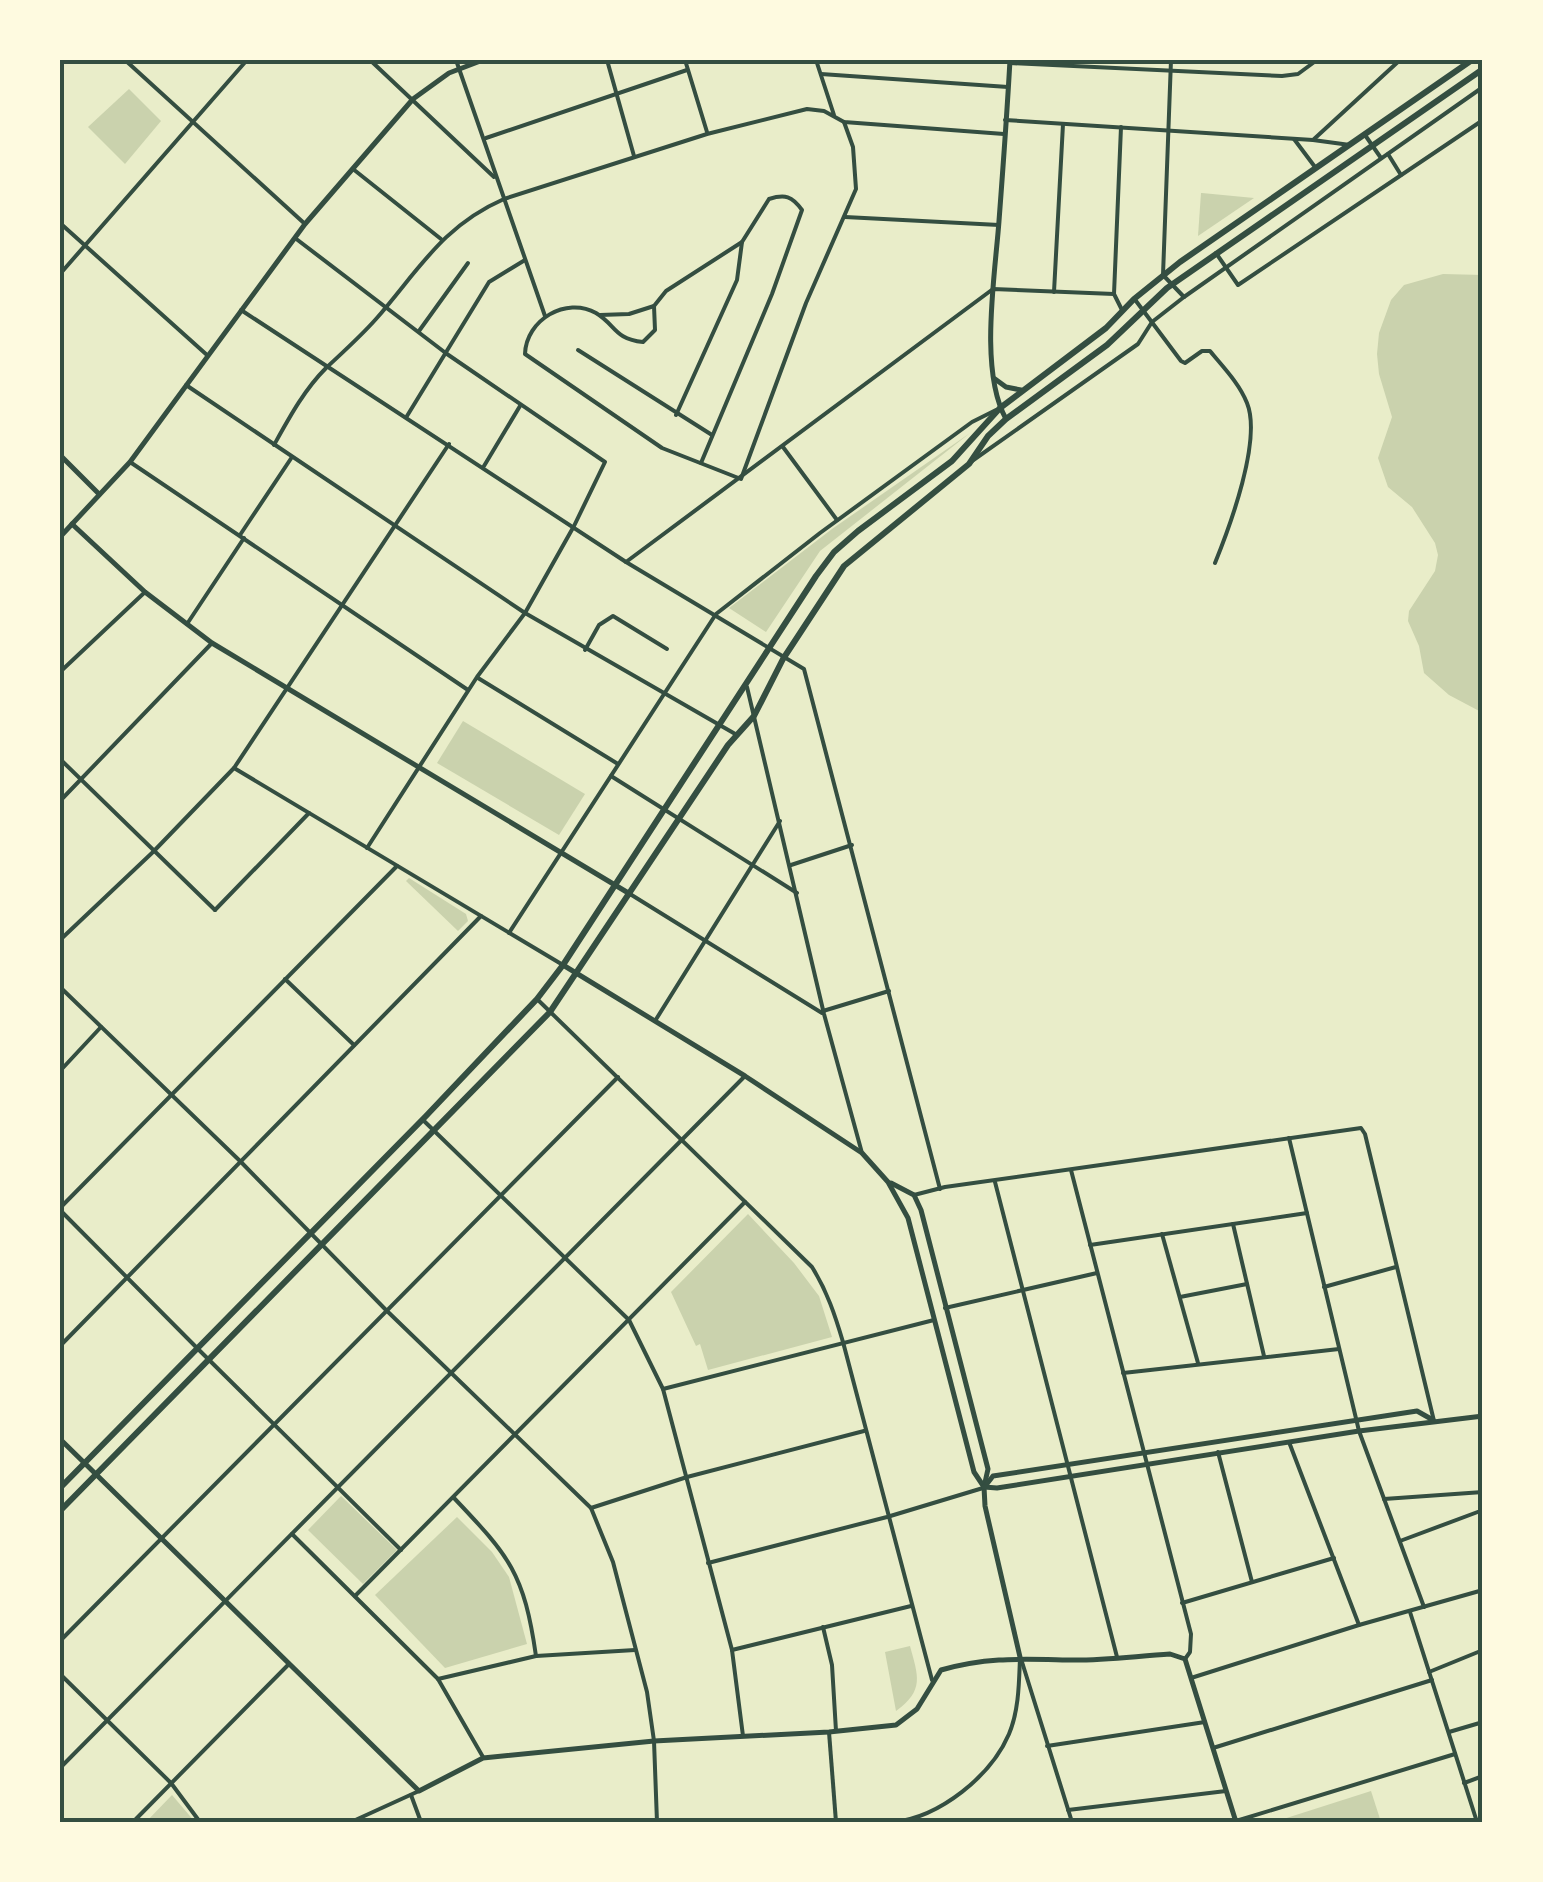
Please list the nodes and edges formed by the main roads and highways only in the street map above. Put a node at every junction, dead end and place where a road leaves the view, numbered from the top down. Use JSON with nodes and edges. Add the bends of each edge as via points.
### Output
{"nodes":[{"id":1,"x":1472,"y":60,"type":"edge"},
{"id":2,"x":1483,"y":69,"type":"edge"},
{"id":3,"x":60,"y":1488,"type":"edge"},
{"id":4,"x":60,"y":1511,"type":"edge"}],
"edges":[{"from":1,"to":3,"type":"main road","via":[[1163,276],[1000,408],[952,461],[834,552],[537,999]]},
{"from":2,"to":4,"type":"main road","via":[[1172,284],[1106,345],[1006,419],[969,464],[844,566],[754,716],[550,1012]]}]}
